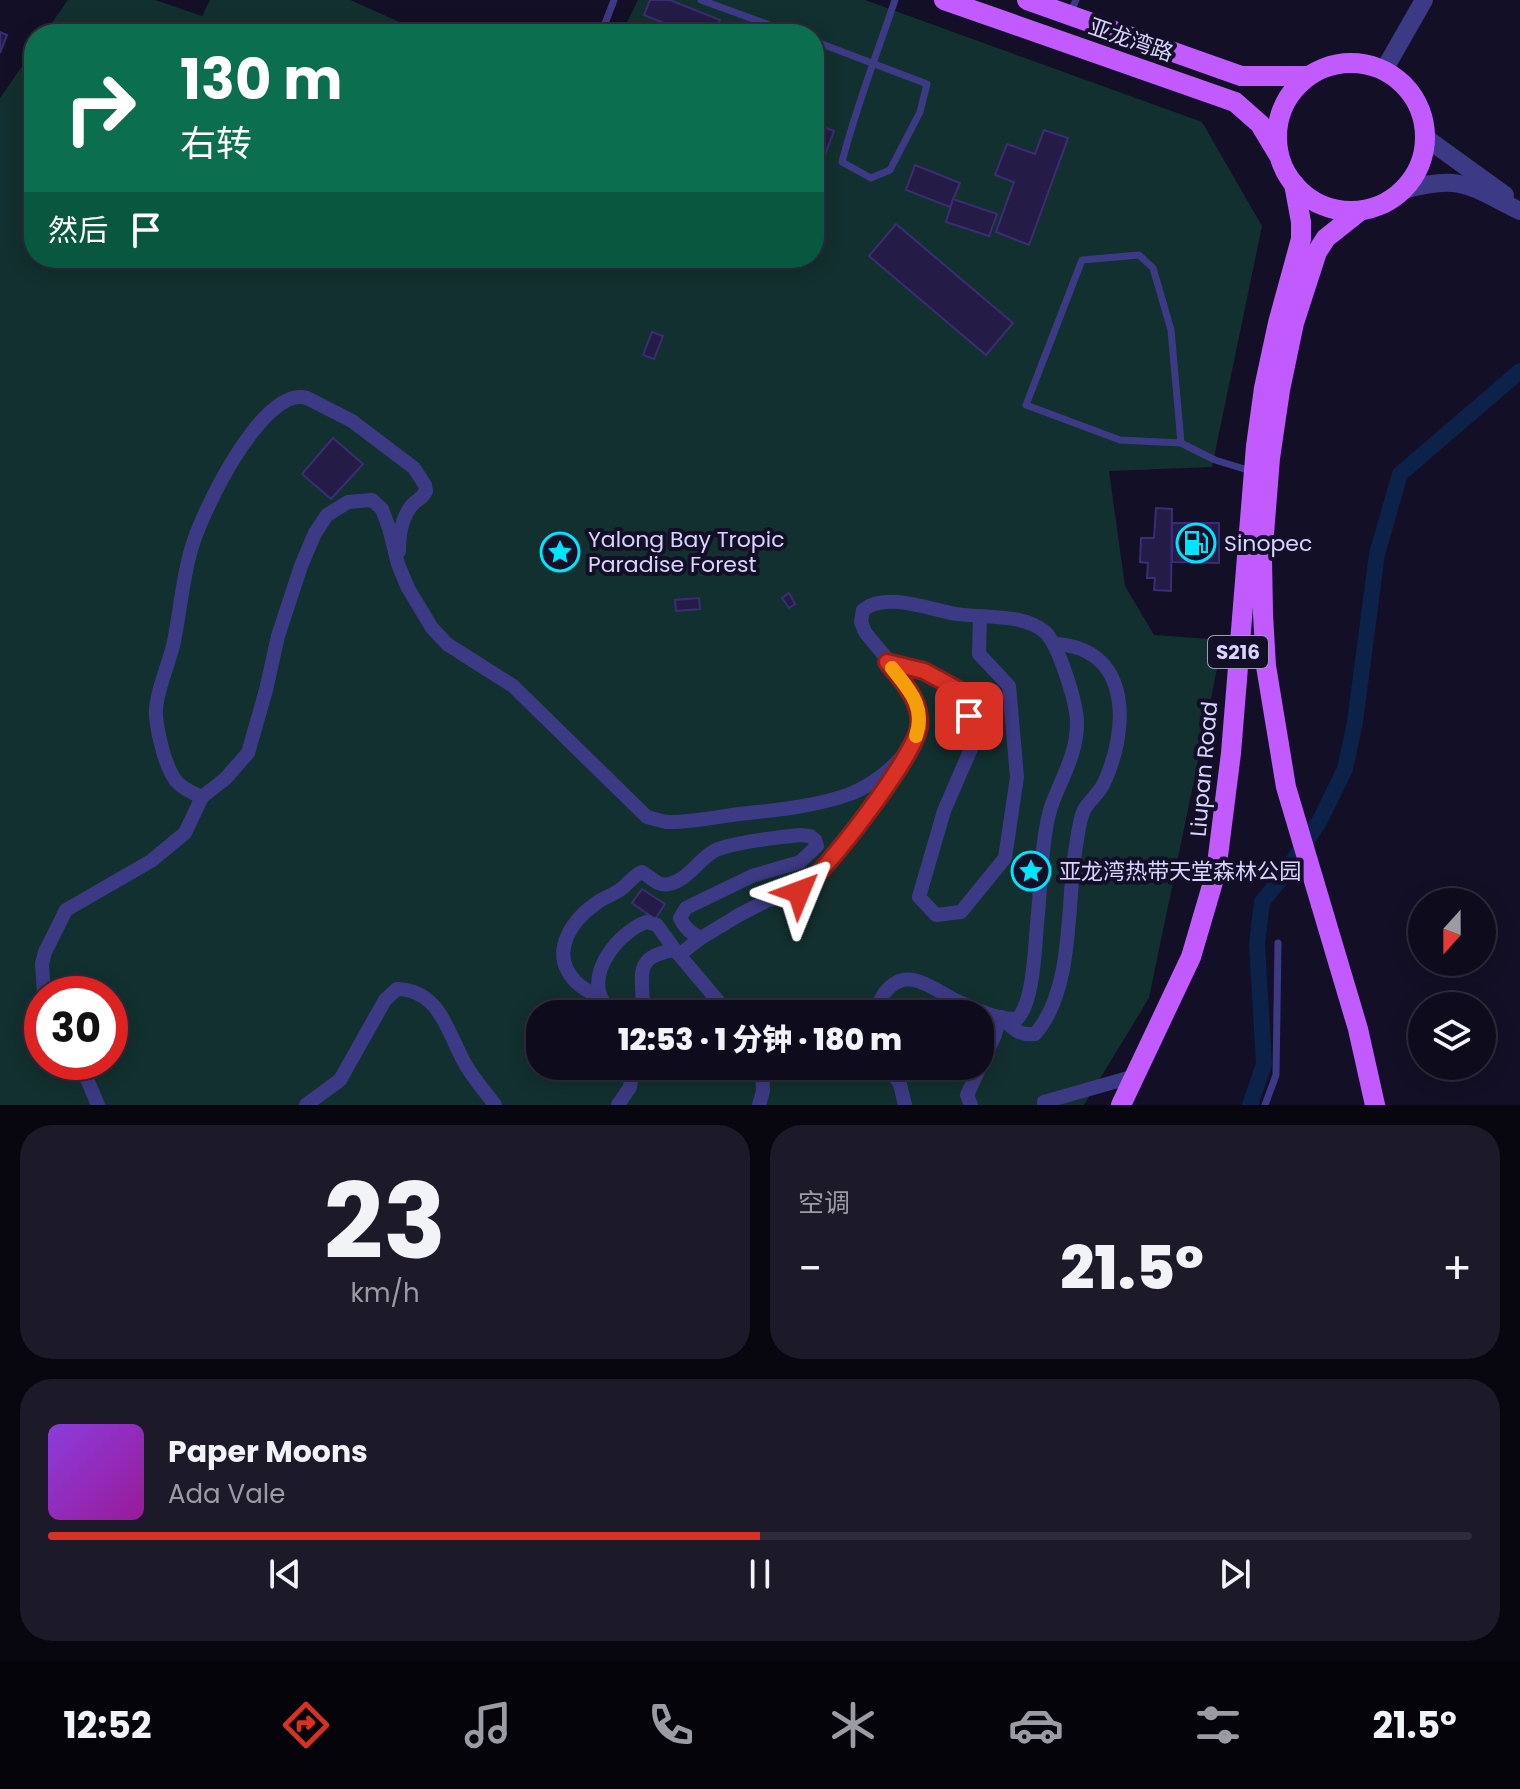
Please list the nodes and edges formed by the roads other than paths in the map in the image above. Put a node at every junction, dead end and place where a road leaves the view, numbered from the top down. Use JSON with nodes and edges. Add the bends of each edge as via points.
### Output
{"nodes":[{"id":1,"x":614,"y":0,"type":"edge"},
{"id":2,"x":701,"y":0,"type":"edge"},
{"id":3,"x":895,"y":0,"type":"edge"},
{"id":4,"x":944,"y":0,"type":"edge"},
{"id":5,"x":1027,"y":0,"type":"edge"},
{"id":6,"x":1424,"y":0,"type":"edge"},
{"id":7,"x":1072,"y":8,"type":"edge"},
{"id":8,"x":605,"y":24,"type":"edge"},
{"id":9,"x":767,"y":24,"type":"edge"},
{"id":10,"x":824,"y":45,"type":"edge"},
{"id":11,"x":873,"y":63,"type":"junction"},
{"id":12,"x":1384,"y":70,"type":"junction"},
{"id":13,"x":1308,"y":76,"type":"junction"},
{"id":14,"x":1426,"y":138,"type":"junction"},
{"id":15,"x":1279,"y":156,"type":"junction"},
{"id":16,"x":1294,"y":184,"type":"junction"},
{"id":17,"x":1404,"y":190,"type":"junction"},
{"id":18,"x":1520,"y":208,"type":"edge"},
{"id":19,"x":1360,"y":211,"type":"junction"},
{"id":20,"x":1181,"y":443,"type":"junction"},
{"id":21,"x":1253,"y":472,"type":"junction"},
{"id":22,"x":398,"y":564,"type":"junction"},
{"id":23,"x":980,"y":617,"type":"junction"},
{"id":24,"x":1054,"y":644,"type":"junction"},
{"id":25,"x":887,"y":662,"type":"junction"},
{"id":26,"x":912,"y":745,"type":"junction"},
{"id":27,"x":202,"y":797,"type":"junction"},
{"id":28,"x":701,"y":938,"type":"junction"},
{"id":29,"x":1278,"y":943,"type":"dead end"},
{"id":30,"x":678,"y":952,"type":"junction"},
{"id":31,"x":43,"y":976,"type":"edge"},
{"id":32,"x":602,"y":999,"type":"joint"},
{"id":33,"x":643,"y":1000,"type":"edge"},
{"id":34,"x":717,"y":1000,"type":"edge"},
{"id":35,"x":880,"y":1000,"type":"edge"},
{"id":36,"x":944,"y":1000,"type":"edge"},
{"id":37,"x":994,"y":1016,"type":"edge"},
{"id":38,"x":1001,"y":1017,"type":"junction"},
{"id":39,"x":1135,"y":1076,"type":"junction"},
{"id":40,"x":87,"y":1080,"type":"edge"},
{"id":41,"x":631,"y":1080,"type":"edge"},
{"id":42,"x":763,"y":1080,"type":"edge"},
{"id":43,"x":897,"y":1080,"type":"edge"},
{"id":44,"x":1041,"y":1104,"type":"edge"},
{"id":45,"x":98,"y":1105,"type":"edge"},
{"id":46,"x":306,"y":1105,"type":"edge"},
{"id":47,"x":495,"y":1105,"type":"edge"},
{"id":48,"x":618,"y":1105,"type":"edge"},
{"id":49,"x":759,"y":1105,"type":"edge"},
{"id":50,"x":905,"y":1105,"type":"edge"},
{"id":51,"x":971,"y":1105,"type":"edge"},
{"id":52,"x":1121,"y":1105,"type":"edge"},
{"id":53,"x":1265,"y":1105,"type":"edge"},
{"id":54,"x":1375,"y":1105,"type":"edge"}],
"edges":[{"from":1,"to":8,"type":"lane"},
{"from":2,"to":9,"type":"lane"},
{"from":3,"to":11,"type":"lane"},
{"from":4,"to":15,"type":"main road","name":"亚龙湾路","number":"S216","via":[[1235,102],[1260,124]]},
{"from":5,"to":7,"type":"main road","name":"亚龙湾路"},
{"from":6,"to":12,"type":"street"},
{"from":7,"to":13,"type":"main road","name":"亚龙湾路","via":[[1241,76]]},
{"from":10,"to":11,"type":"lane"},
{"from":11,"to":11,"type":"lane","via":[[842,162],[871,178],[890,170],[920,112],[927,84]]},
{"from":12,"to":13,"type":"main road","via":[[1359,63],[1332,65]]},
{"from":12,"to":14,"type":"main road","via":[[1407,87],[1421,110]]},
{"from":13,"to":15,"type":"main road","via":[[1288,98],[1278,126]]},
{"from":14,"to":17,"type":"main road","via":[[1420,166]]},
{"from":14,"to":18,"type":"street"},
{"from":15,"to":16,"type":"main road","number":"S216"},
{"from":16,"to":19,"type":"main road","number":"S216","via":[[1324,206]]},
{"from":16,"to":21,"type":"main road","name":"Liupan Road","number":"S216","via":[[1301,239],[1264,388]]},
{"from":17,"to":18,"type":"street","via":[[1432,182],[1461,182]]},
{"from":17,"to":19,"type":"main road","number":"S216","via":[[1384,204]]},
{"from":19,"to":54,"type":"main road","number":"S216","via":[[1326,238],[1310,268],[1294,323],[1270,458],[1262,559],[1266,666],[1286,787],[1358,1029]]},
{"from":20,"to":20,"type":"lane","via":[[1171,330],[1153,268],[1139,255],[1082,260],[1026,405],[1120,440]]},
{"from":20,"to":21,"type":"lane"},
{"from":21,"to":39,"type":"main road","name":"Liupan Road","number":"S216","via":[[1216,872],[1191,957]]},
{"from":22,"to":26,"type":"street","via":[[422,614],[447,644],[513,686],[647,817],[690,821],[786,809],[851,794]]},
{"from":22,"to":27,"type":"street","via":[[382,509],[372,500],[348,502],[327,515],[289,597],[248,753]]},
{"from":22,"to":27,"type":"street","via":[[406,517],[426,491],[421,477],[352,421],[301,396],[285,400],[239,450],[204,514],[191,548],[155,714],[177,781]]},
{"from":23,"to":24,"type":"street","via":[[998,615],[1028,625],[1044,631]]},
{"from":23,"to":25,"type":"street","via":[[871,603],[861,622]]},
{"from":23,"to":25,"type":"street","via":[[979,654],[1009,686],[1017,777],[1005,858],[961,912],[936,915],[919,897],[944,811],[973,744],[969,716],[957,689],[924,671]]},
{"from":24,"to":38,"type":"street","via":[[1075,702],[1077,725],[1071,761],[1052,805],[1026,1004],[1017,1019]]},
{"from":24,"to":38,"type":"street","via":[[1075,645],[1099,658],[1112,673],[1120,705],[1116,746],[1102,786],[1083,811],[1071,877],[1070,930],[1052,1010],[1035,1034],[1025,1036]]},
{"from":25,"to":26,"type":"street","via":[[917,701],[919,726]]},
{"from":26,"to":28,"type":"street","via":[[863,819],[810,883]]},
{"from":27,"to":31,"type":"street","via":[[190,825],[171,845],[66,910],[45,952]]},
{"from":28,"to":30,"type":"street"},
{"from":28,"to":32,"type":"street","via":[[680,918],[686,908],[752,876],[800,862],[817,846],[815,840],[800,835],[717,849],[667,885],[642,872],[600,900],[562,942],[569,973]]},
{"from":29,"to":53,"type":"lane","via":[[1276,1075]]},
{"from":30,"to":32,"type":"street","via":[[657,925],[636,926],[613,947],[604,964],[599,977]]},
{"from":30,"to":33,"type":"street","via":[[659,953],[645,962],[640,974]]},
{"from":30,"to":34,"type":"street"},
{"from":35,"to":36,"type":"street","via":[[895,981],[911,979],[928,984]]},
{"from":37,"to":38,"type":"street"},
{"from":38,"to":51,"type":"street","via":[[967,1095]]},
{"from":39,"to":44,"type":"street"},
{"from":39,"to":52,"type":"main road","name":"Liupan Road","number":"S216"},
{"from":40,"to":45,"type":"street"},
{"from":41,"to":48,"type":"street"},
{"from":42,"to":49,"type":"street"},
{"from":43,"to":50,"type":"street"},
{"from":46,"to":47,"type":"street","via":[[340,1080],[385,1000],[397,989],[410,989],[449,1025],[462,1060]]}]}
